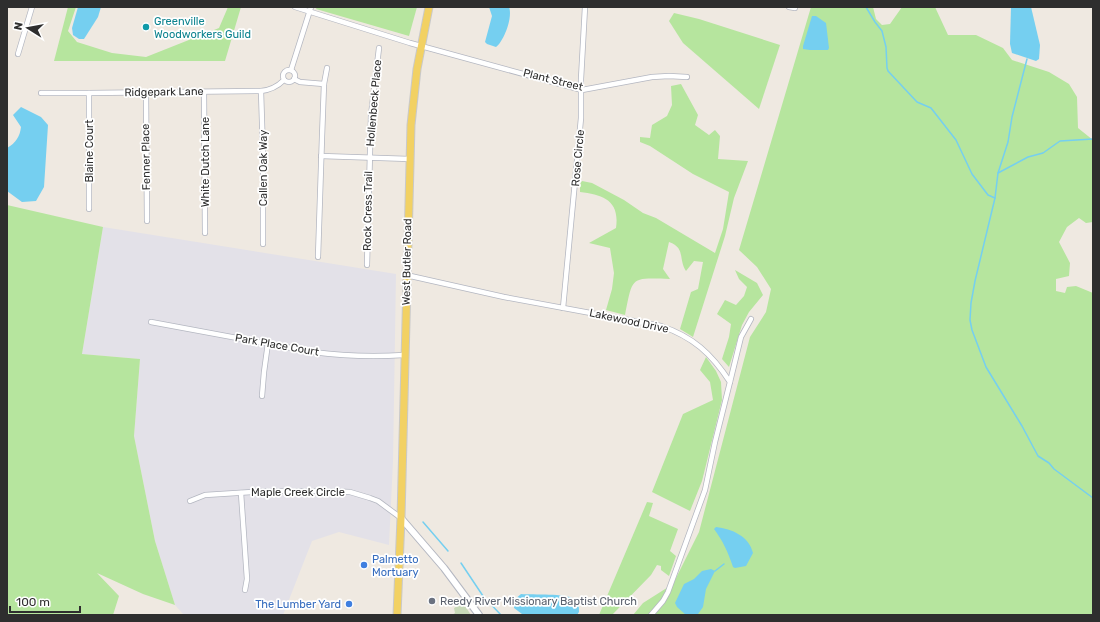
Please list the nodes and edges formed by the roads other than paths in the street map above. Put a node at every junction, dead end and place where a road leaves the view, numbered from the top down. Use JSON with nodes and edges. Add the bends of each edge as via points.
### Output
{"nodes":[{"id":1,"x":32,"y":7,"type":"edge"},
{"id":2,"x":295,"y":7,"type":"edge"},
{"id":3,"x":311,"y":7,"type":"edge"},
{"id":4,"x":429,"y":7,"type":"edge"},
{"id":5,"x":585,"y":7,"type":"edge"},
{"id":6,"x":789,"y":7,"type":"edge"},
{"id":7,"x":795,"y":8,"type":"dead end"},
{"id":8,"x":310,"y":12,"type":"junction"},
{"id":9,"x":421,"y":46,"type":"junction"},
{"id":10,"x":379,"y":48,"type":"dead end"},
{"id":11,"x":18,"y":54,"type":"dead end"},
{"id":12,"x":327,"y":68,"type":"dead end"},
{"id":13,"x":291,"y":70,"type":"junction"},
{"id":14,"x":687,"y":77,"type":"dead end"},
{"id":15,"x":294,"y":79,"type":"junction"},
{"id":16,"x":284,"y":80,"type":"junction"},
{"id":17,"x":324,"y":84,"type":"junction"},
{"id":18,"x":582,"y":90,"type":"junction"},
{"id":19,"x":261,"y":91,"type":"junction"},
{"id":20,"x":204,"y":92,"type":"junction"},
{"id":21,"x":41,"y":93,"type":"dead end"},
{"id":22,"x":89,"y":93,"type":"junction"},
{"id":23,"x":146,"y":93,"type":"junction"},
{"id":24,"x":321,"y":156,"type":"junction"},
{"id":25,"x":370,"y":158,"type":"junction"},
{"id":26,"x":410,"y":159,"type":"junction"},
{"id":27,"x":89,"y":209,"type":"dead end"},
{"id":28,"x":147,"y":221,"type":"dead end"},
{"id":29,"x":205,"y":232,"type":"dead end"},
{"id":30,"x":263,"y":244,"type":"dead end"},
{"id":31,"x":318,"y":257,"type":"dead end"},
{"id":32,"x":367,"y":265,"type":"dead end"},
{"id":33,"x":406,"y":275,"type":"junction"},
{"id":34,"x":563,"y":308,"type":"junction"},
{"id":35,"x":751,"y":319,"type":"dead end"},
{"id":36,"x":151,"y":322,"type":"dead end"},
{"id":37,"x":268,"y":343,"type":"junction"},
{"id":38,"x":404,"y":354,"type":"junction"},
{"id":39,"x":730,"y":382,"type":"junction"},
{"id":40,"x":262,"y":396,"type":"dead end"},
{"id":41,"x":241,"y":493,"type":"junction"},
{"id":42,"x":190,"y":502,"type":"dead end"},
{"id":43,"x":401,"y":518,"type":"junction"},
{"id":44,"x":245,"y":590,"type":"dead end"},
{"id":45,"x":397,"y":615,"type":"edge"},
{"id":46,"x":479,"y":615,"type":"edge"},
{"id":47,"x":651,"y":615,"type":"edge"}],
"edges":[{"from":1,"to":11,"type":"street"},
{"from":2,"to":8,"type":"street","name":"Plant Street"},
{"from":3,"to":8,"type":"street"},
{"from":4,"to":9,"type":"main road","name":"West Butler Road"},
{"from":5,"to":18,"type":"street","name":"Rose Circle"},
{"from":6,"to":7,"type":"street"},
{"from":8,"to":9,"type":"street","name":"Plant Street"},
{"from":8,"to":13,"type":"street"},
{"from":9,"to":18,"type":"street","name":"Plant Street"},
{"from":9,"to":26,"type":"main road","name":"West Butler Road","via":[[413,96]]},
{"from":10,"to":25,"type":"street","name":"Hollenbeck Place","via":[[371,115]]},
{"from":12,"to":17,"type":"street"},
{"from":13,"to":15,"type":"street"},
{"from":13,"to":16,"type":"street","via":[[283,73]]},
{"from":14,"to":18,"type":"street","name":"Plant Street","via":[[652,77]]},
{"from":15,"to":16,"type":"street","via":[[289,82]]},
{"from":15,"to":17,"type":"street"},
{"from":16,"to":19,"type":"street","name":"Ridgepark Lane","via":[[279,85]]},
{"from":17,"to":24,"type":"street"},
{"from":18,"to":34,"type":"street","name":"Rose Circle","via":[[575,197]]},
{"from":19,"to":20,"type":"street","name":"Ridgepark Lane"},
{"from":19,"to":30,"type":"street","name":"Callen Oak Way"},
{"from":20,"to":23,"type":"street","name":"Ridgepark Lane"},
{"from":20,"to":29,"type":"street","name":"White Dutch Lane"},
{"from":21,"to":22,"type":"street","name":"Ridgepark Lane"},
{"from":22,"to":23,"type":"street","name":"Ridgepark Lane"},
{"from":22,"to":27,"type":"street","name":"Blaine Court"},
{"from":23,"to":28,"type":"street","name":"Fenner Place"},
{"from":24,"to":25,"type":"street"},
{"from":24,"to":31,"type":"street"},
{"from":25,"to":26,"type":"street"},
{"from":25,"to":32,"type":"street","name":"Rock Cress Trail"},
{"from":26,"to":33,"type":"main road","name":"West Butler Road"},
{"from":33,"to":34,"type":"street","name":"Lakewood Drive"},
{"from":33,"to":38,"type":"main road","name":"West Butler Road"},
{"from":34,"to":39,"type":"street","name":"Lakewood Drive","via":[[642,322],[671,330],[706,351]]},
{"from":35,"to":39,"type":"street","via":[[742,337]]},
{"from":36,"to":37,"type":"street","name":"Park Place Court"},
{"from":37,"to":38,"type":"street","name":"Park Place Court","via":[[334,354]]},
{"from":37,"to":40,"type":"street"},
{"from":38,"to":43,"type":"main road","name":"West Butler Road"},
{"from":39,"to":47,"type":"street","via":[[701,500],[668,592]]},
{"from":41,"to":42,"type":"street","name":"Maple Creek Circle","via":[[205,495]]},
{"from":41,"to":43,"type":"street","name":"Maple Creek Circle","via":[[311,490],[350,492],[378,502]]},
{"from":41,"to":44,"type":"street","via":[[247,579]]},
{"from":43,"to":45,"type":"main road","name":"West Butler Road"},
{"from":43,"to":46,"type":"main road","via":[[444,568]]}]}
